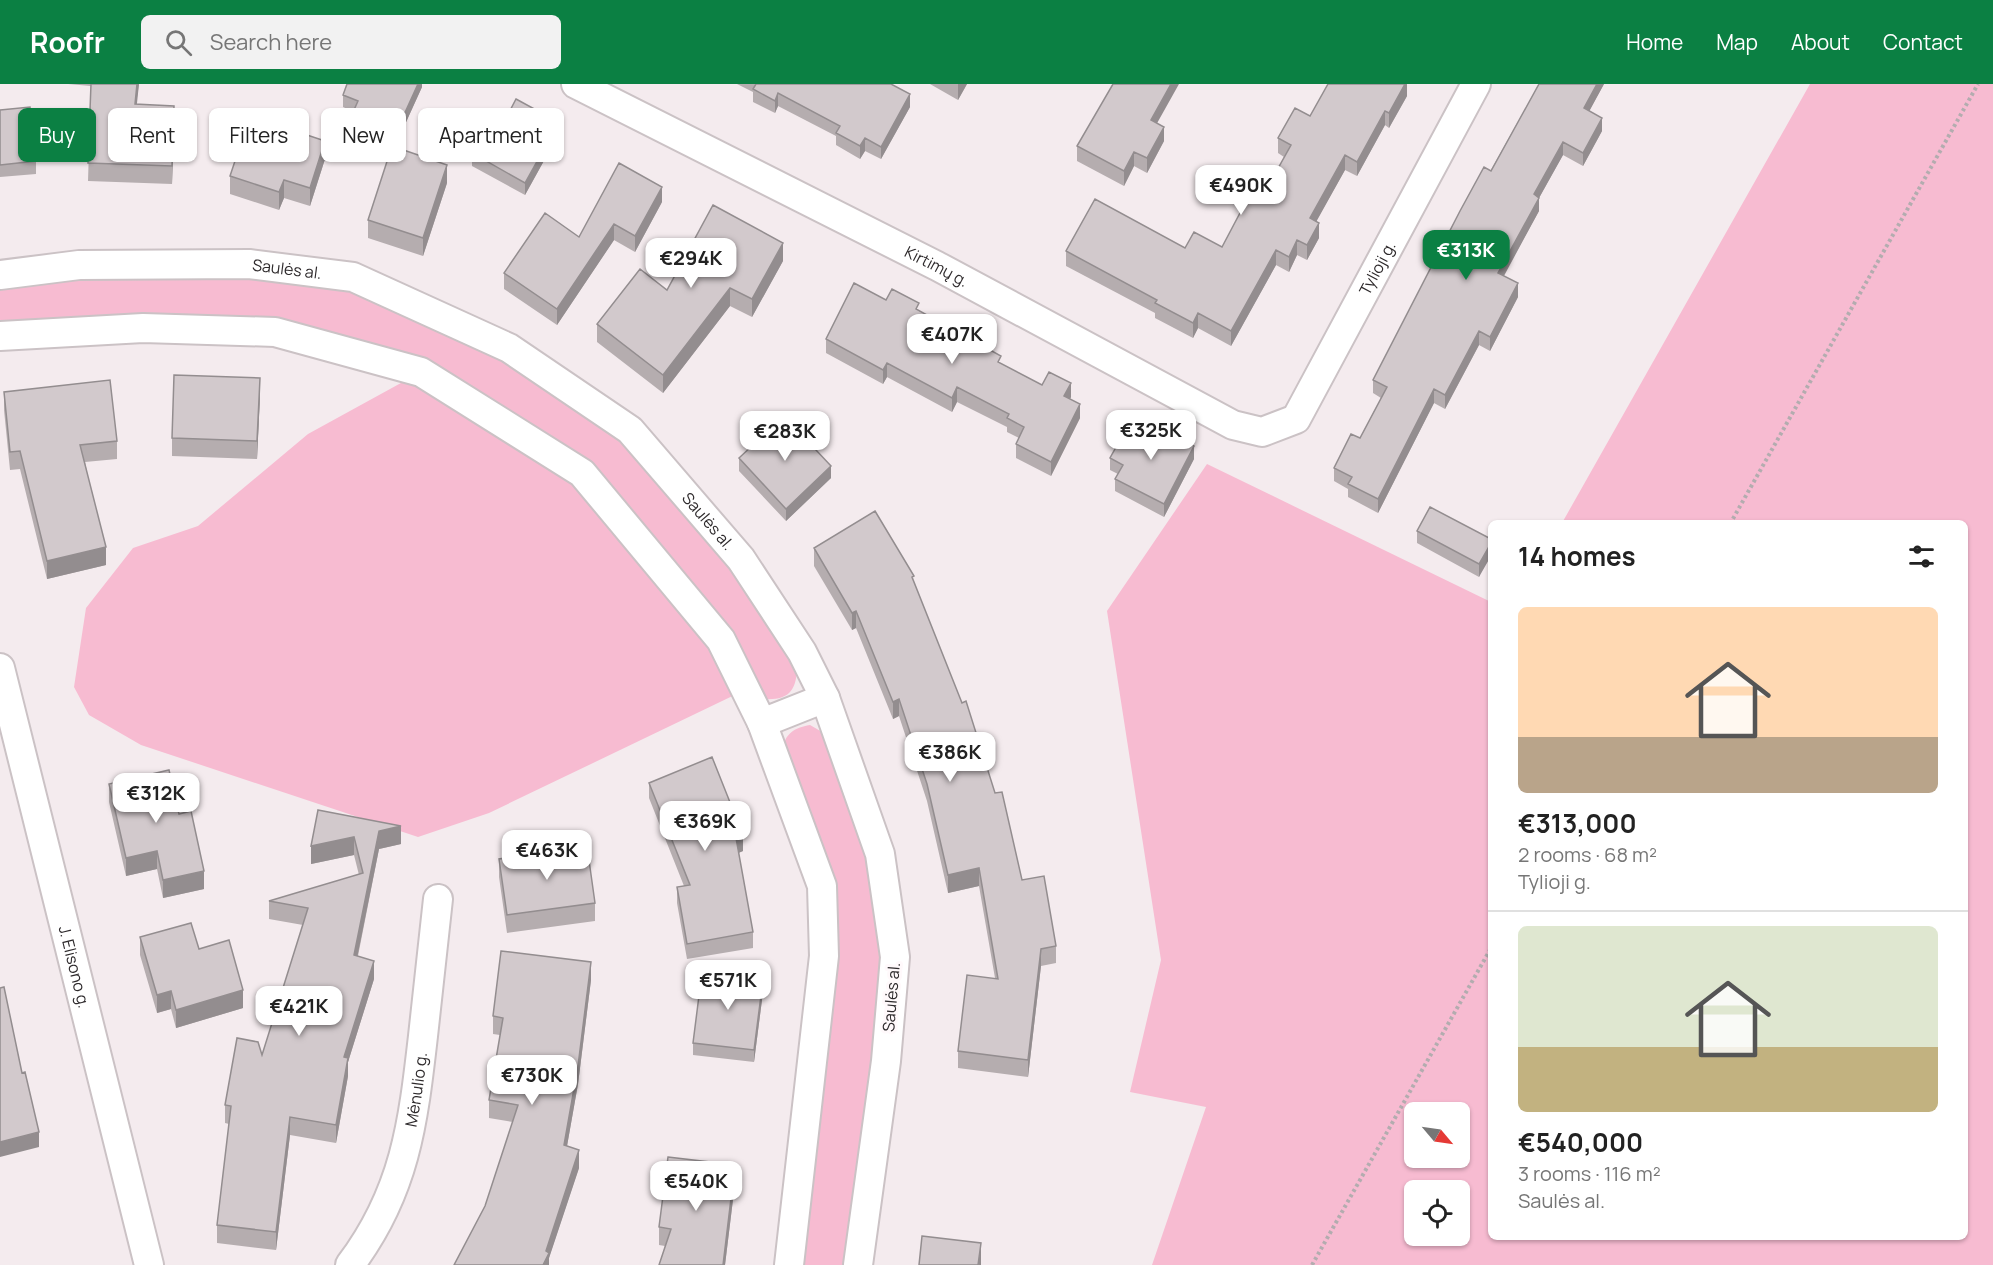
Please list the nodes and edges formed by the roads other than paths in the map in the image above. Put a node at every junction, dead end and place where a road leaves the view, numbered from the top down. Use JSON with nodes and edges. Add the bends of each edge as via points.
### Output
{"nodes":[{"id":1,"x":576,"y":84,"type":"edge"},
{"id":2,"x":1476,"y":84,"type":"edge"},
{"id":3,"x":0,"y":275,"type":"edge"},
{"id":4,"x":0,"y":336,"type":"edge"},
{"id":5,"x":1296,"y":419,"type":"joint"},
{"id":6,"x":0,"y":668,"type":"edge"},
{"id":7,"x":825,"y":698,"type":"junction"},
{"id":8,"x":762,"y":723,"type":"junction"},
{"id":9,"x":8,"y":735,"type":"edge"},
{"id":10,"x":438,"y":899,"type":"dead end"},
{"id":11,"x":149,"y":1265,"type":"edge"},
{"id":12,"x":350,"y":1265,"type":"edge"},
{"id":13,"x":789,"y":1265,"type":"edge"},
{"id":14,"x":858,"y":1265,"type":"edge"}],
"edges":[{"from":1,"to":5,"type":"street","name":"Kirtimų g.","via":[[937,266],[1233,425],[1262,432]]},
{"from":2,"to":5,"type":"street","name":"Tylioji g."},
{"from":3,"to":7,"type":"street","name":"Saulės al.","via":[[79,265],[249,264],[353,277],[509,348],[630,430],[741,559],[802,652]]},
{"from":4,"to":8,"type":"street","via":[[143,328],[275,332],[421,372],[582,472],[721,640]]},
{"from":6,"to":9,"type":"street","name":"J. Elisono g."},
{"from":7,"to":8,"type":"street"},
{"from":7,"to":14,"type":"street","name":"Saulės al.","via":[[880,854],[895,957],[886,1061]]},
{"from":8,"to":13,"type":"street","via":[[822,886],[824,956]]},
{"from":9,"to":11,"type":"street","name":"J. Elisono g."},
{"from":10,"to":12,"type":"street","name":"Mėnulio g.","via":[[407,1149],[378,1223]]}]}
